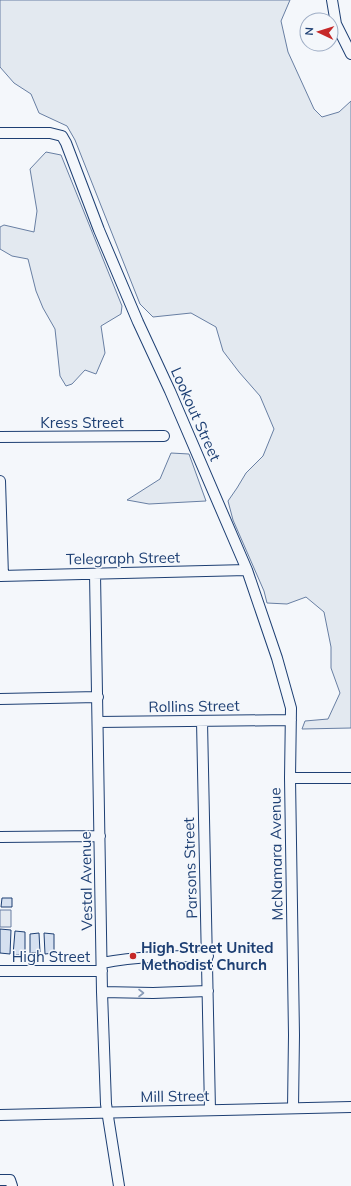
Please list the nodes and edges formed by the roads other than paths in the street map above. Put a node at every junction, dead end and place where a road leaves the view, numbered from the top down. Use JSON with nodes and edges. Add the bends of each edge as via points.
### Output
{"nodes":[{"id":1,"x":332,"y":0,"type":"edge"},
{"id":2,"x":351,"y":54,"type":"edge"},
{"id":3,"x":0,"y":133,"type":"edge"},
{"id":4,"x":164,"y":436,"type":"dead end"},
{"id":5,"x":0,"y":437,"type":"edge"},
{"id":6,"x":0,"y":481,"type":"edge"},
{"id":7,"x":247,"y":570,"type":"junction"},
{"id":8,"x":95,"y":574,"type":"junction"},
{"id":9,"x":1,"y":576,"type":"edge"},
{"id":10,"x":98,"y":697,"type":"junction"},
{"id":11,"x":0,"y":699,"type":"edge"},
{"id":12,"x":291,"y":720,"type":"junction"},
{"id":13,"x":202,"y":721,"type":"junction"},
{"id":14,"x":98,"y":722,"type":"junction"},
{"id":15,"x":290,"y":778,"type":"junction"},
{"id":16,"x":351,"y":778,"type":"edge"},
{"id":17,"x":100,"y":836,"type":"junction"},
{"id":18,"x":0,"y":837,"type":"edge"},
{"id":19,"x":208,"y":956,"type":"junction"},
{"id":20,"x":102,"y":967,"type":"junction"},
{"id":21,"x":0,"y":971,"type":"edge"},
{"id":22,"x":208,"y":991,"type":"junction"},
{"id":23,"x":102,"y":992,"type":"junction"},
{"id":24,"x":351,"y":1107,"type":"edge"},
{"id":25,"x":293,"y":1108,"type":"junction"},
{"id":26,"x":210,"y":1110,"type":"junction"},
{"id":27,"x":107,"y":1113,"type":"junction"},
{"id":28,"x":0,"y":1115,"type":"edge"},
{"id":29,"x":0,"y":1180,"type":"edge"},
{"id":30,"x":12,"y":1186,"type":"edge"},
{"id":31,"x":119,"y":1186,"type":"edge"}],
"edges":[{"from":1,"to":2,"type":"street","via":[[336,24]]},
{"from":3,"to":7,"type":"street","name":"Lookout Street","via":[[50,133],[62,136],[66,143],[129,301]]},
{"from":4,"to":5,"type":"street","name":"Kress Street"},
{"from":6,"to":9,"type":"street"},
{"from":7,"to":8,"type":"street","name":"Telegraph Street"},
{"from":7,"to":12,"type":"street","name":"Lookout Street","via":[[291,708]]},
{"from":8,"to":9,"type":"street","name":"Telegraph Street"},
{"from":8,"to":10,"type":"street","name":"Vestal Avenue"},
{"from":10,"to":11,"type":"street"},
{"from":10,"to":14,"type":"street","name":"Vestal Avenue"},
{"from":12,"to":13,"type":"street","name":"Rollins Street"},
{"from":12,"to":15,"type":"street","name":"McNamara Avenue"},
{"from":13,"to":14,"type":"street","name":"Rollins Street"},
{"from":13,"to":19,"type":"street","name":"Parsons Street"},
{"from":14,"to":17,"type":"street","name":"Vestal Avenue"},
{"from":15,"to":16,"type":"street"},
{"from":15,"to":25,"type":"street","name":"McNamara Avenue"},
{"from":17,"to":18,"type":"street"},
{"from":17,"to":20,"type":"street","name":"Vestal Avenue"},
{"from":19,"to":20,"type":"street","name":"High Street","via":[[145,957],[118,960]]},
{"from":19,"to":22,"type":"street","name":"Parsons Street"},
{"from":20,"to":21,"type":"street","name":"High Street"},
{"from":20,"to":23,"type":"street","name":"Vestal Avenue"},
{"from":23,"to":22,"type":"street","one_way":true},
{"from":22,"to":26,"type":"street","name":"Parsons Street"},
{"from":23,"to":27,"type":"street","name":"Vestal Avenue"},
{"from":24,"to":25,"type":"street","name":"Mill Street"},
{"from":25,"to":26,"type":"street","name":"Mill Street"},
{"from":26,"to":27,"type":"street","name":"Mill Street"},
{"from":27,"to":28,"type":"street","name":"Mill Street"},
{"from":27,"to":31,"type":"street","name":"Vestal Avenue"},
{"from":29,"to":30,"type":"street","via":[[10,1180]]}]}
